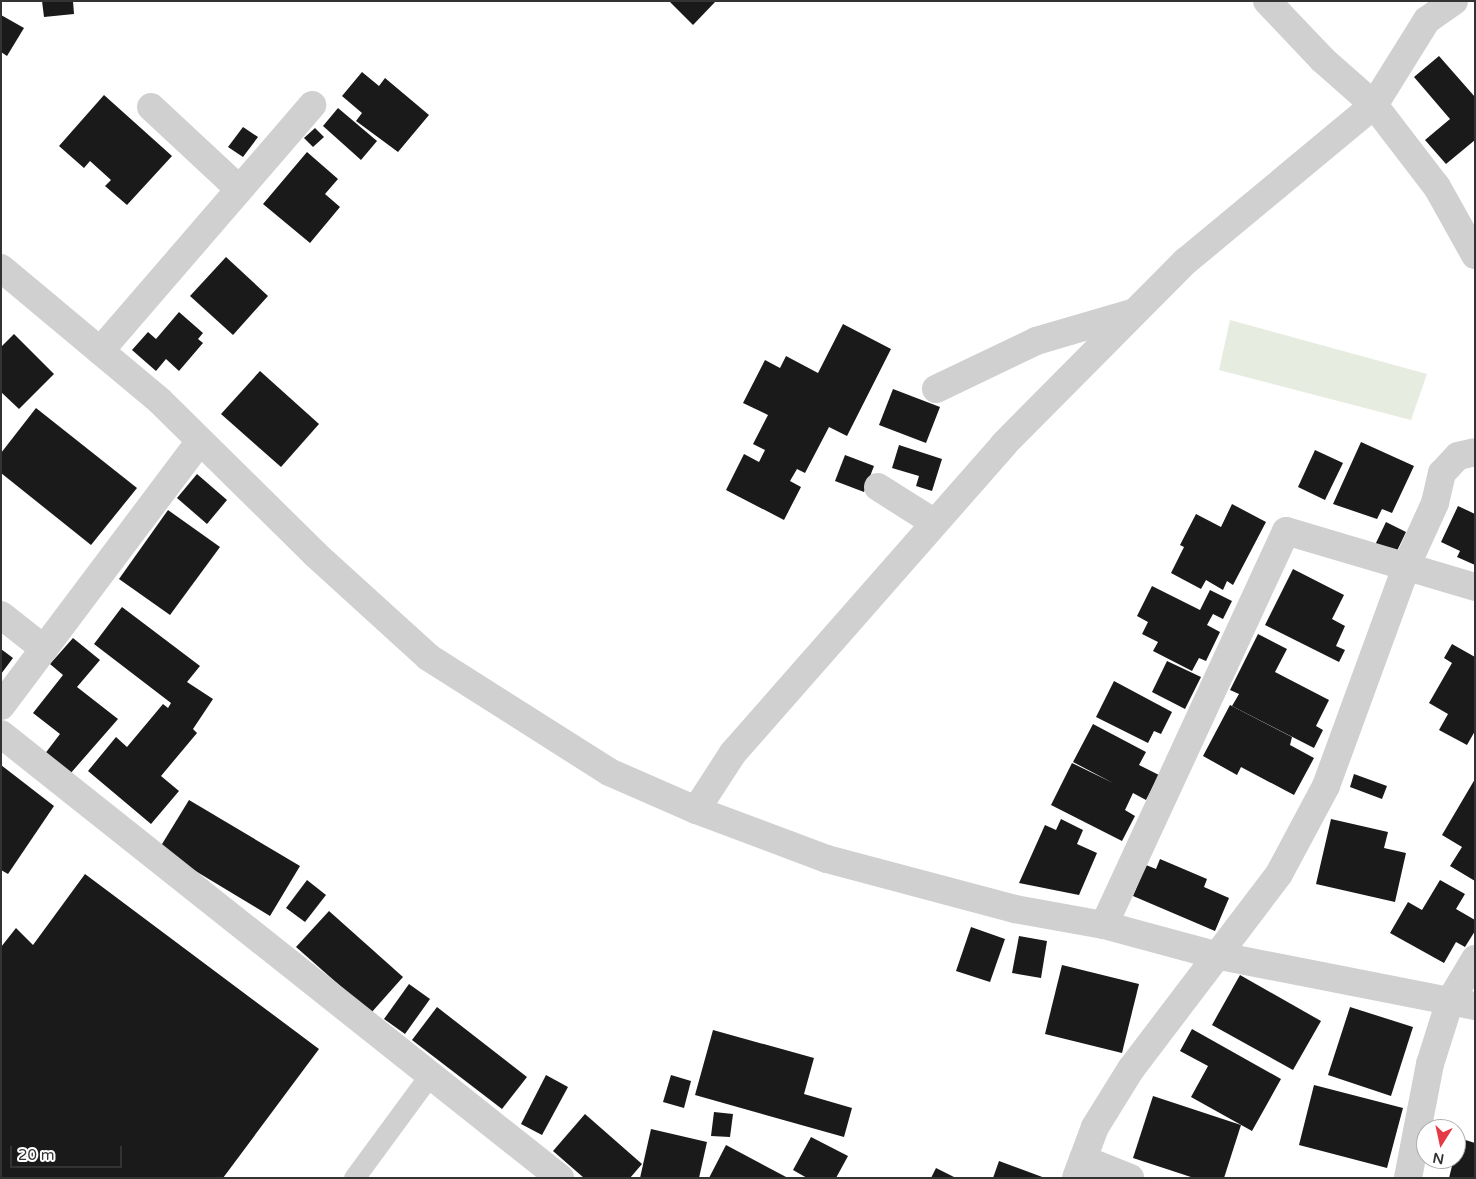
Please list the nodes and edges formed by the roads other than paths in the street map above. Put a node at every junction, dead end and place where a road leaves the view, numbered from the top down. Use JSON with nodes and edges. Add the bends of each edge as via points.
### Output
{"nodes":[{"id":1,"x":1267,"y":1,"type":"edge"},
{"id":2,"x":1454,"y":1,"type":"edge"},
{"id":3,"x":312,"y":105,"type":"dead end"},
{"id":4,"x":1374,"y":105,"type":"junction"},
{"id":5,"x":151,"y":107,"type":"dead end"},
{"id":6,"x":239,"y":190,"type":"junction"},
{"id":7,"x":1475,"y":255,"type":"edge"},
{"id":8,"x":1,"y":268,"type":"edge"},
{"id":9,"x":1136,"y":312,"type":"junction"},
{"id":10,"x":100,"y":351,"type":"junction"},
{"id":11,"x":936,"y":389,"type":"dead end"},
{"id":12,"x":200,"y":441,"type":"junction"},
{"id":13,"x":1475,"y":452,"type":"edge"},
{"id":14,"x":878,"y":487,"type":"dead end"},
{"id":15,"x":935,"y":523,"type":"junction"},
{"id":16,"x":1406,"y":566,"type":"junction"},
{"id":17,"x":1475,"y":588,"type":"edge"},
{"id":18,"x":1,"y":615,"type":"edge"},
{"id":19,"x":44,"y":649,"type":"junction"},
{"id":20,"x":1,"y":706,"type":"edge"},
{"id":21,"x":1,"y":734,"type":"edge"},
{"id":22,"x":696,"y":810,"type":"junction"},
{"id":23,"x":1104,"y":925,"type":"junction"},
{"id":24,"x":1215,"y":955,"type":"junction"},
{"id":25,"x":1475,"y":959,"type":"edge"},
{"id":26,"x":1462,"y":1003,"type":"edge"},
{"id":27,"x":429,"y":1076,"type":"junction"},
{"id":28,"x":1079,"y":1168,"type":"edge"},
{"id":29,"x":354,"y":1178,"type":"edge"},
{"id":30,"x":560,"y":1178,"type":"edge"},
{"id":31,"x":1130,"y":1178,"type":"edge"},
{"id":32,"x":1408,"y":1178,"type":"edge"}],
"edges":[{"from":1,"to":4,"type":"street","via":[[1323,60]]},
{"from":2,"to":4,"type":"street","via":[[1427,20]]},
{"from":3,"to":6,"type":"street"},
{"from":4,"to":7,"type":"street","via":[[1437,187]]},
{"from":4,"to":9,"type":"street","via":[[1186,261]]},
{"from":5,"to":6,"type":"street"},
{"from":6,"to":10,"type":"street"},
{"from":8,"to":10,"type":"street"},
{"from":9,"to":11,"type":"street","via":[[1036,341]]},
{"from":9,"to":15,"type":"street","via":[[1004,444]]},
{"from":10,"to":12,"type":"street","via":[[160,401]]},
{"from":12,"to":19,"type":"street"},
{"from":12,"to":22,"type":"street","via":[[315,554],[428,657],[609,772]]},
{"from":13,"to":16,"type":"street","via":[[1458,456],[1442,473],[1436,503]]},
{"from":14,"to":15,"type":"street"},
{"from":15,"to":22,"type":"street","via":[[732,753]]},
{"from":16,"to":17,"type":"street"},
{"from":16,"to":23,"type":"street","via":[[1286,531]]},
{"from":16,"to":24,"type":"street","via":[[1326,786],[1279,874]]},
{"from":18,"to":19,"type":"street"},
{"from":19,"to":20,"type":"street"},
{"from":21,"to":27,"type":"street"},
{"from":22,"to":23,"type":"street","via":[[826,859],[1015,909]]},
{"from":23,"to":24,"type":"street"},
{"from":24,"to":26,"type":"street"},
{"from":24,"to":28,"type":"street","via":[[1131,1069],[1095,1127]]},
{"from":25,"to":26,"type":"street"},
{"from":26,"to":32,"type":"street","via":[[1430,1064]]},
{"from":27,"to":29,"type":"lane"},
{"from":27,"to":30,"type":"street"},
{"from":28,"to":31,"type":"street"}]}
